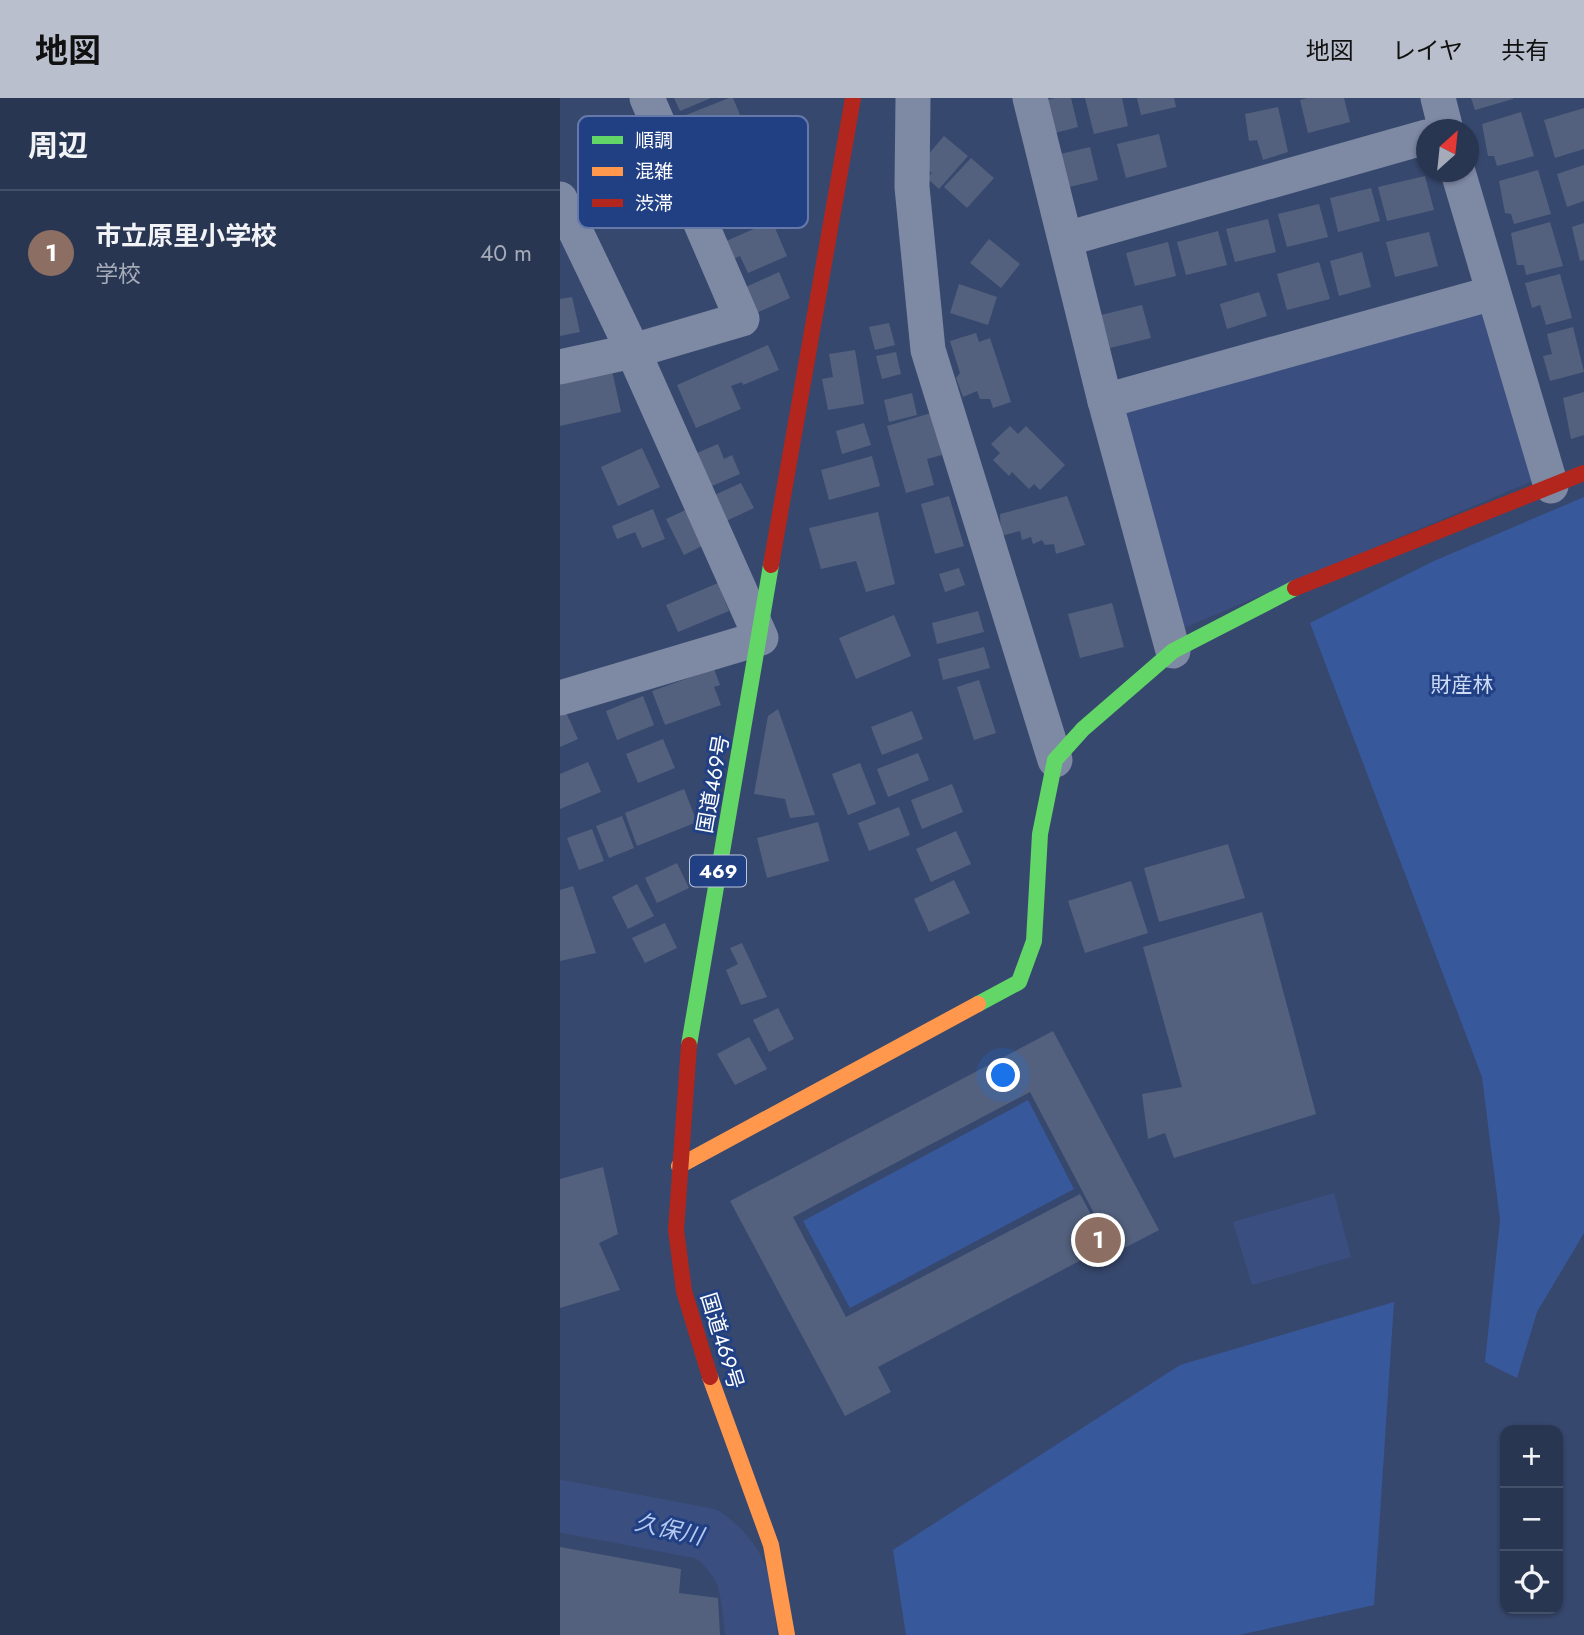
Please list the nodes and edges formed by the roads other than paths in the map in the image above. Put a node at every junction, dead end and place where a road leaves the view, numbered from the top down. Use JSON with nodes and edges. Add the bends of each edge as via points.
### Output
{"nodes":[{"id":1,"x":647,"y":98,"type":"edge"},
{"id":2,"x":853,"y":98,"type":"edge"},
{"id":3,"x":913,"y":98,"type":"edge"},
{"id":4,"x":1030,"y":98,"type":"edge"},
{"id":5,"x":1437,"y":98,"type":"edge"},
{"id":6,"x":655,"y":116,"type":"edge"},
{"id":7,"x":1443,"y":119,"type":"edge"},
{"id":8,"x":1416,"y":140,"type":"edge"},
{"id":9,"x":1461,"y":182,"type":"edge"},
{"id":10,"x":560,"y":199,"type":"edge"},
{"id":11,"x":703,"y":228,"type":"edge"},
{"id":12,"x":1066,"y":239,"type":"junction"},
{"id":13,"x":1493,"y":293,"type":"junction"},
{"id":14,"x":633,"y":351,"type":"junction"},
{"id":15,"x":560,"y":367,"type":"edge"},
{"id":16,"x":1105,"y":401,"type":"junction"},
{"id":17,"x":1584,"y":473,"type":"edge"},
{"id":18,"x":1551,"y":486,"type":"junction"},
{"id":19,"x":761,"y":638,"type":"junction"},
{"id":20,"x":1173,"y":651,"type":"junction"},
{"id":21,"x":560,"y":698,"type":"edge"},
{"id":22,"x":1055,"y":760,"type":"junction"},
{"id":23,"x":679,"y":1166,"type":"junction"},
{"id":24,"x":787,"y":1635,"type":"edge"}],
"edges":[{"from":1,"to":6,"type":"street"},
{"from":2,"to":19,"type":"main road","name":"国道469号","number":"469"},
{"from":3,"to":22,"type":"street","via":[[912,187],[928,349]]},
{"from":4,"to":12,"type":"street"},
{"from":5,"to":7,"type":"street"},
{"from":8,"to":12,"type":"street"},
{"from":9,"to":13,"type":"street"},
{"from":10,"to":14,"type":"street"},
{"from":11,"to":14,"type":"street","via":[[742,319]]},
{"from":12,"to":16,"type":"street"},
{"from":13,"to":16,"type":"street"},
{"from":13,"to":18,"type":"street"},
{"from":14,"to":15,"type":"street"},
{"from":14,"to":19,"type":"street"},
{"from":16,"to":20,"type":"street"},
{"from":17,"to":18,"type":"main road"},
{"from":18,"to":20,"type":"main road","via":[[1312,579]]},
{"from":19,"to":21,"type":"street"},
{"from":19,"to":23,"type":"main road","name":"国道469号","number":"469","via":[[691,1021]]},
{"from":20,"to":22,"type":"main road","via":[[1083,729]]},
{"from":22,"to":23,"type":"main road","via":[[1040,834],[1034,941],[1019,982]]},
{"from":23,"to":24,"type":"main road","name":"国道469号","number":"469","via":[[676,1230],[684,1291],[705,1365],[771,1545]]}]}
